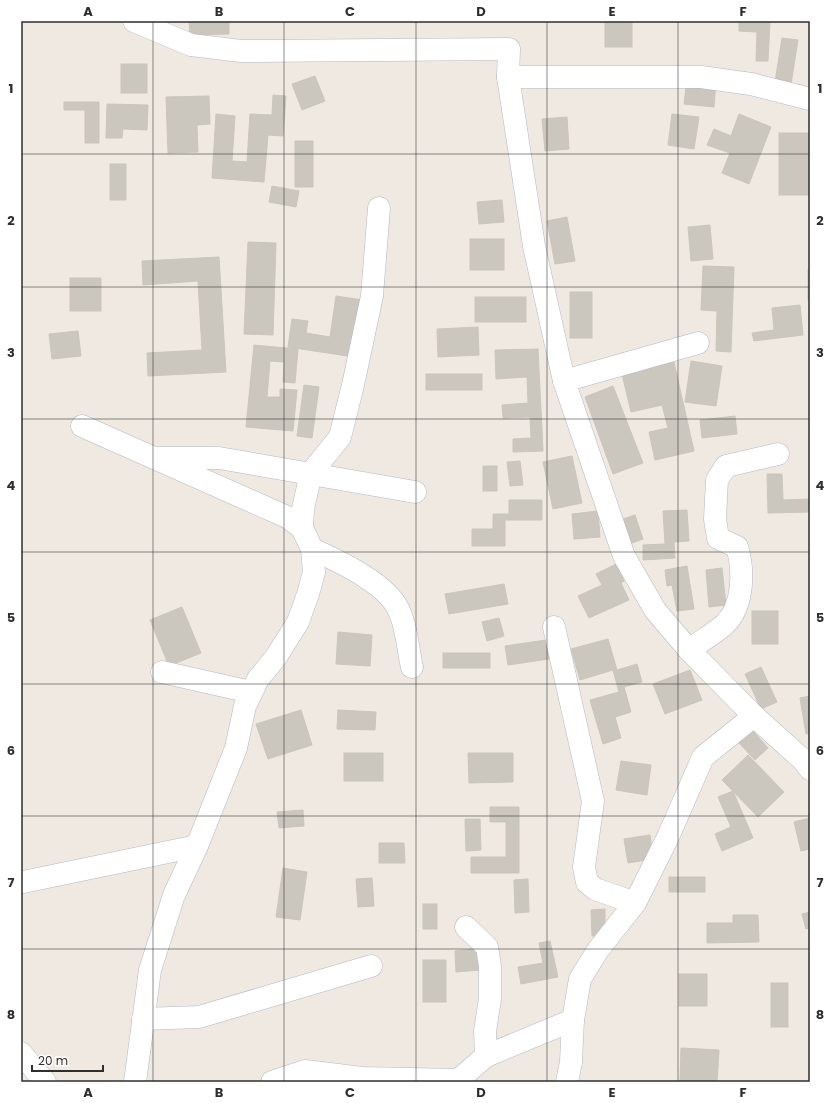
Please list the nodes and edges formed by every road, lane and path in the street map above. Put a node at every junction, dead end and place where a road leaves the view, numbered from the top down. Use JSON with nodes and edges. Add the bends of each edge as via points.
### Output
{"nodes":[{"id":1,"x":134,"y":21,"type":"edge"},
{"id":2,"x":508,"y":77,"type":"junction"},
{"id":3,"x":810,"y":99,"type":"edge"},
{"id":4,"x":379,"y":208,"type":"dead end"},
{"id":5,"x":698,"y":343,"type":"dead end"},
{"id":6,"x":564,"y":381,"type":"junction"},
{"id":7,"x":82,"y":426,"type":"dead end"},
{"id":8,"x":778,"y":454,"type":"dead end"},
{"id":9,"x":153,"y":458,"type":"junction"},
{"id":10,"x":311,"y":473,"type":"junction"},
{"id":11,"x":416,"y":492,"type":"dead end"},
{"id":12,"x":302,"y":528,"type":"junction"},
{"id":13,"x":312,"y":549,"type":"junction"},
{"id":14,"x":554,"y":628,"type":"dead end"},
{"id":15,"x":689,"y":650,"type":"junction"},
{"id":16,"x":412,"y":667,"type":"dead end"},
{"id":17,"x":162,"y":672,"type":"dead end"},
{"id":18,"x":251,"y":692,"type":"junction"},
{"id":19,"x":754,"y":716,"type":"junction"},
{"id":20,"x":810,"y":769,"type":"edge"},
{"id":21,"x":198,"y":846,"type":"junction"},
{"id":22,"x":23,"y":882,"type":"dead end"},
{"id":23,"x":636,"y":903,"type":"junction"},
{"id":24,"x":466,"y":927,"type":"dead end"},
{"id":25,"x":371,"y":966,"type":"dead end"},
{"id":26,"x":143,"y":1019,"type":"junction"},
{"id":27,"x":573,"y":1020,"type":"junction"},
{"id":28,"x":21,"y":1052,"type":"edge"},
{"id":29,"x":486,"y":1056,"type":"junction"},
{"id":30,"x":457,"y":1081,"type":"edge"},
{"id":31,"x":45,"y":1082,"type":"edge"},
{"id":32,"x":135,"y":1082,"type":"edge"},
{"id":33,"x":272,"y":1082,"type":"edge"},
{"id":34,"x":567,"y":1082,"type":"edge"}],
"edges":[{"from":1,"to":2,"type":"street","via":[[191,45],[241,51],[509,49]]},
{"from":2,"to":3,"type":"street","via":[[701,77],[751,84]]},
{"from":2,"to":6,"type":"street","via":[[534,246]]},
{"from":4,"to":10,"type":"street","via":[[372,296],[340,437]]},
{"from":5,"to":6,"type":"street"},
{"from":6,"to":15,"type":"street","via":[[624,556],[655,610]]},
{"from":7,"to":9,"type":"street"},
{"from":8,"to":15,"type":"street","via":[[726,466],[717,480],[715,529],[718,538],[737,547],[740,558],[742,572],[737,605],[725,624]]},
{"from":9,"to":10,"type":"street","via":[[219,458]]},
{"from":9,"to":12,"type":"street","via":[[287,517]]},
{"from":10,"to":11,"type":"street"},
{"from":10,"to":12,"type":"street","via":[[303,509]]},
{"from":12,"to":13,"type":"street"},
{"from":13,"to":16,"type":"street","via":[[380,586],[400,612]]},
{"from":13,"to":18,"type":"street","via":[[314,572],[298,622]]},
{"from":14,"to":23,"type":"street","via":[[593,800],[584,867],[587,882],[595,889]]},
{"from":15,"to":19,"type":"street"},
{"from":17,"to":18,"type":"street"},
{"from":18,"to":21,"type":"street","via":[[245,706],[236,748]]},
{"from":19,"to":20,"type":"street"},
{"from":19,"to":23,"type":"street","via":[[703,757]]},
{"from":21,"to":22,"type":"street"},
{"from":21,"to":26,"type":"street","via":[[174,895],[160,938],[150,970]]},
{"from":23,"to":27,"type":"street","via":[[598,950],[580,979]]},
{"from":24,"to":29,"type":"street","via":[[488,947],[490,999],[485,1030]]},
{"from":25,"to":26,"type":"street","via":[[199,1017]]},
{"from":26,"to":32,"type":"street"},
{"from":27,"to":29,"type":"street"},
{"from":27,"to":34,"type":"street"},
{"from":28,"to":31,"type":"street"},
{"from":29,"to":30,"type":"street"},
{"from":30,"to":33,"type":"street","via":[[362,1078],[305,1071]]}]}
